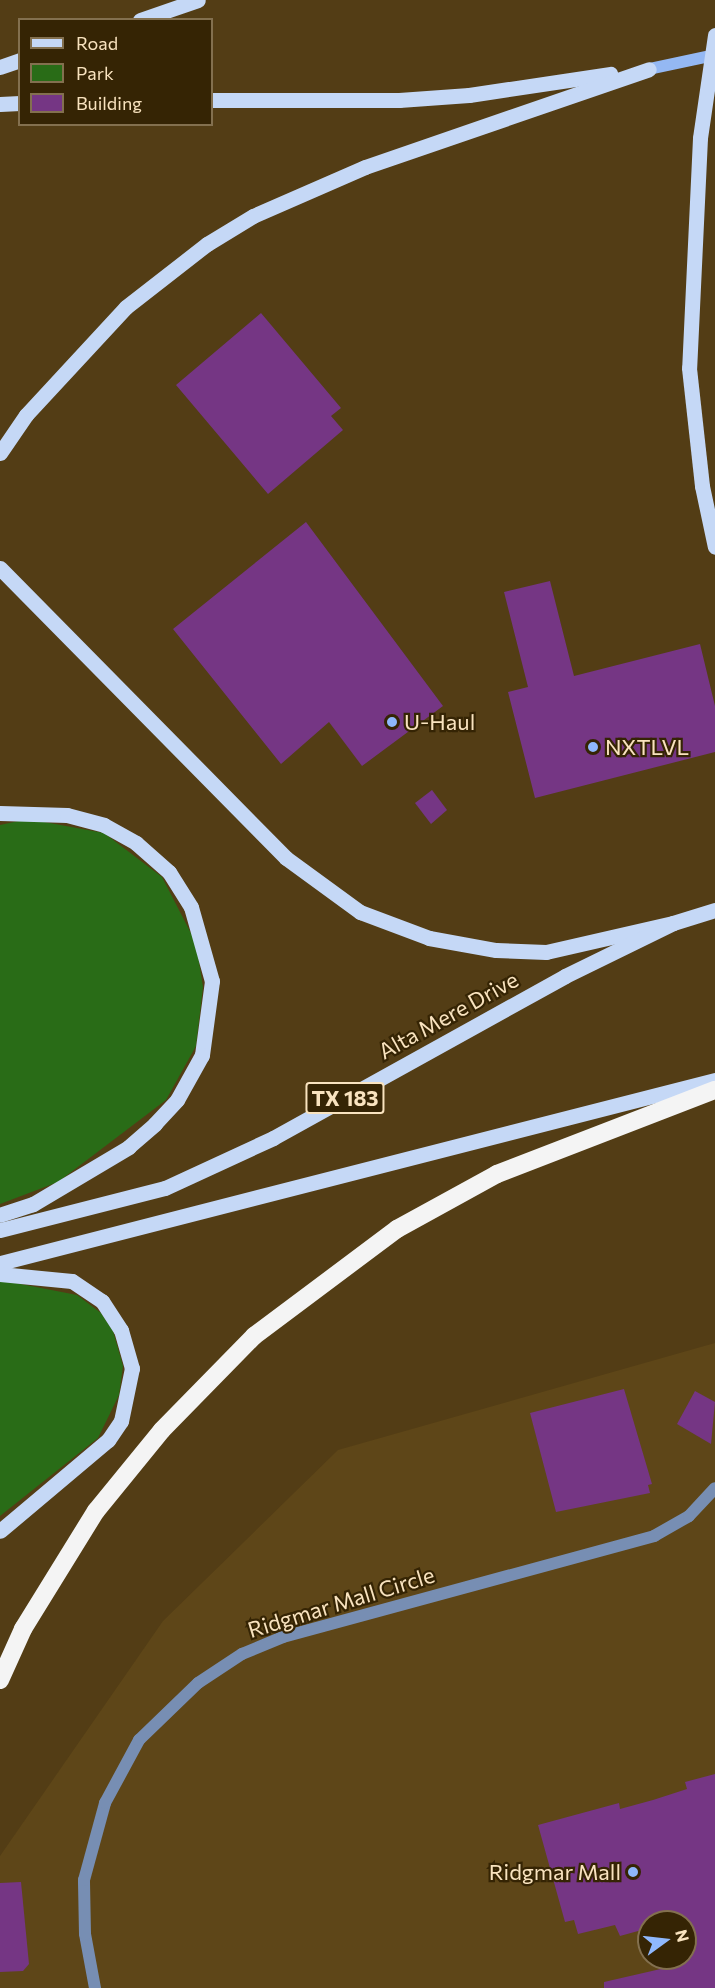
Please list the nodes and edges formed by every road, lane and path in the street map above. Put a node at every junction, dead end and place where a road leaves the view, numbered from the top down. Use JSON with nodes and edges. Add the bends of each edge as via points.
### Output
{"nodes":[{"id":1,"x":198,"y":0,"type":"edge"},
{"id":2,"x":147,"y":18,"type":"edge"},
{"id":3,"x":715,"y":35,"type":"edge"},
{"id":4,"x":715,"y":54,"type":"edge"},
{"id":5,"x":18,"y":61,"type":"edge"},
{"id":6,"x":0,"y":67,"type":"edge"},
{"id":7,"x":649,"y":69,"type":"junction"},
{"id":8,"x":213,"y":100,"type":"edge"},
{"id":9,"x":18,"y":103,"type":"edge"},
{"id":10,"x":0,"y":104,"type":"edge"},
{"id":11,"x":0,"y":453,"type":"edge"},
{"id":12,"x":715,"y":547,"type":"edge"},
{"id":13,"x":2,"y":570,"type":"edge"},
{"id":14,"x":0,"y":813,"type":"edge"},
{"id":15,"x":715,"y":910,"type":"edge"},
{"id":16,"x":673,"y":923,"type":"junction"},
{"id":17,"x":715,"y":1080,"type":"edge"},
{"id":18,"x":715,"y":1090,"type":"edge"},
{"id":19,"x":0,"y":1215,"type":"edge"},
{"id":20,"x":0,"y":1230,"type":"edge"},
{"id":21,"x":0,"y":1263,"type":"edge"},
{"id":22,"x":0,"y":1274,"type":"edge"},
{"id":23,"x":715,"y":1488,"type":"edge"},
{"id":24,"x":0,"y":1531,"type":"edge"},
{"id":25,"x":0,"y":1680,"type":"edge"},
{"id":26,"x":94,"y":1988,"type":"edge"}],
"edges":[{"from":1,"to":2,"type":"main road"},
{"from":3,"to":12,"type":"main road","via":[[700,138],[689,357],[702,486]]},
{"from":4,"to":7,"type":"main road"},
{"from":5,"to":6,"type":"main road"},
{"from":7,"to":8,"type":"main road","via":[[469,95]]},
{"from":7,"to":11,"type":"main road","via":[[365,167],[253,216],[198,251],[126,307],[26,415]]},
{"from":9,"to":10,"type":"main road"},
{"from":13,"to":16,"type":"main road","via":[[278,850],[360,912],[429,938],[496,950],[546,952]]},
{"from":14,"to":19,"type":"main road","via":[[67,814],[104,825],[136,843],[169,872],[191,907],[212,981],[202,1054],[177,1100],[129,1147],[33,1204]]},
{"from":15,"to":16,"type":"main road","name":"Alta Mere Drive","number":"TX 183"},
{"from":16,"to":20,"type":"main road","name":"Alta Mere Drive","number":"TX 183","via":[[565,976],[239,1155],[165,1188]]},
{"from":17,"to":21,"type":"main road"},
{"from":18,"to":25,"type":"highway","via":[[497,1174],[397,1229],[254,1336],[162,1431],[96,1511],[23,1629]]},
{"from":22,"to":24,"type":"main road","via":[[72,1281],[102,1302],[121,1330],[132,1368],[121,1421],[108,1440]]},
{"from":23,"to":26,"type":"street","name":"Ridgmar Mall Circle","via":[[689,1516],[654,1536],[283,1637],[242,1654],[198,1683],[139,1740],[105,1803],[84,1880],[85,1934]]}]}
